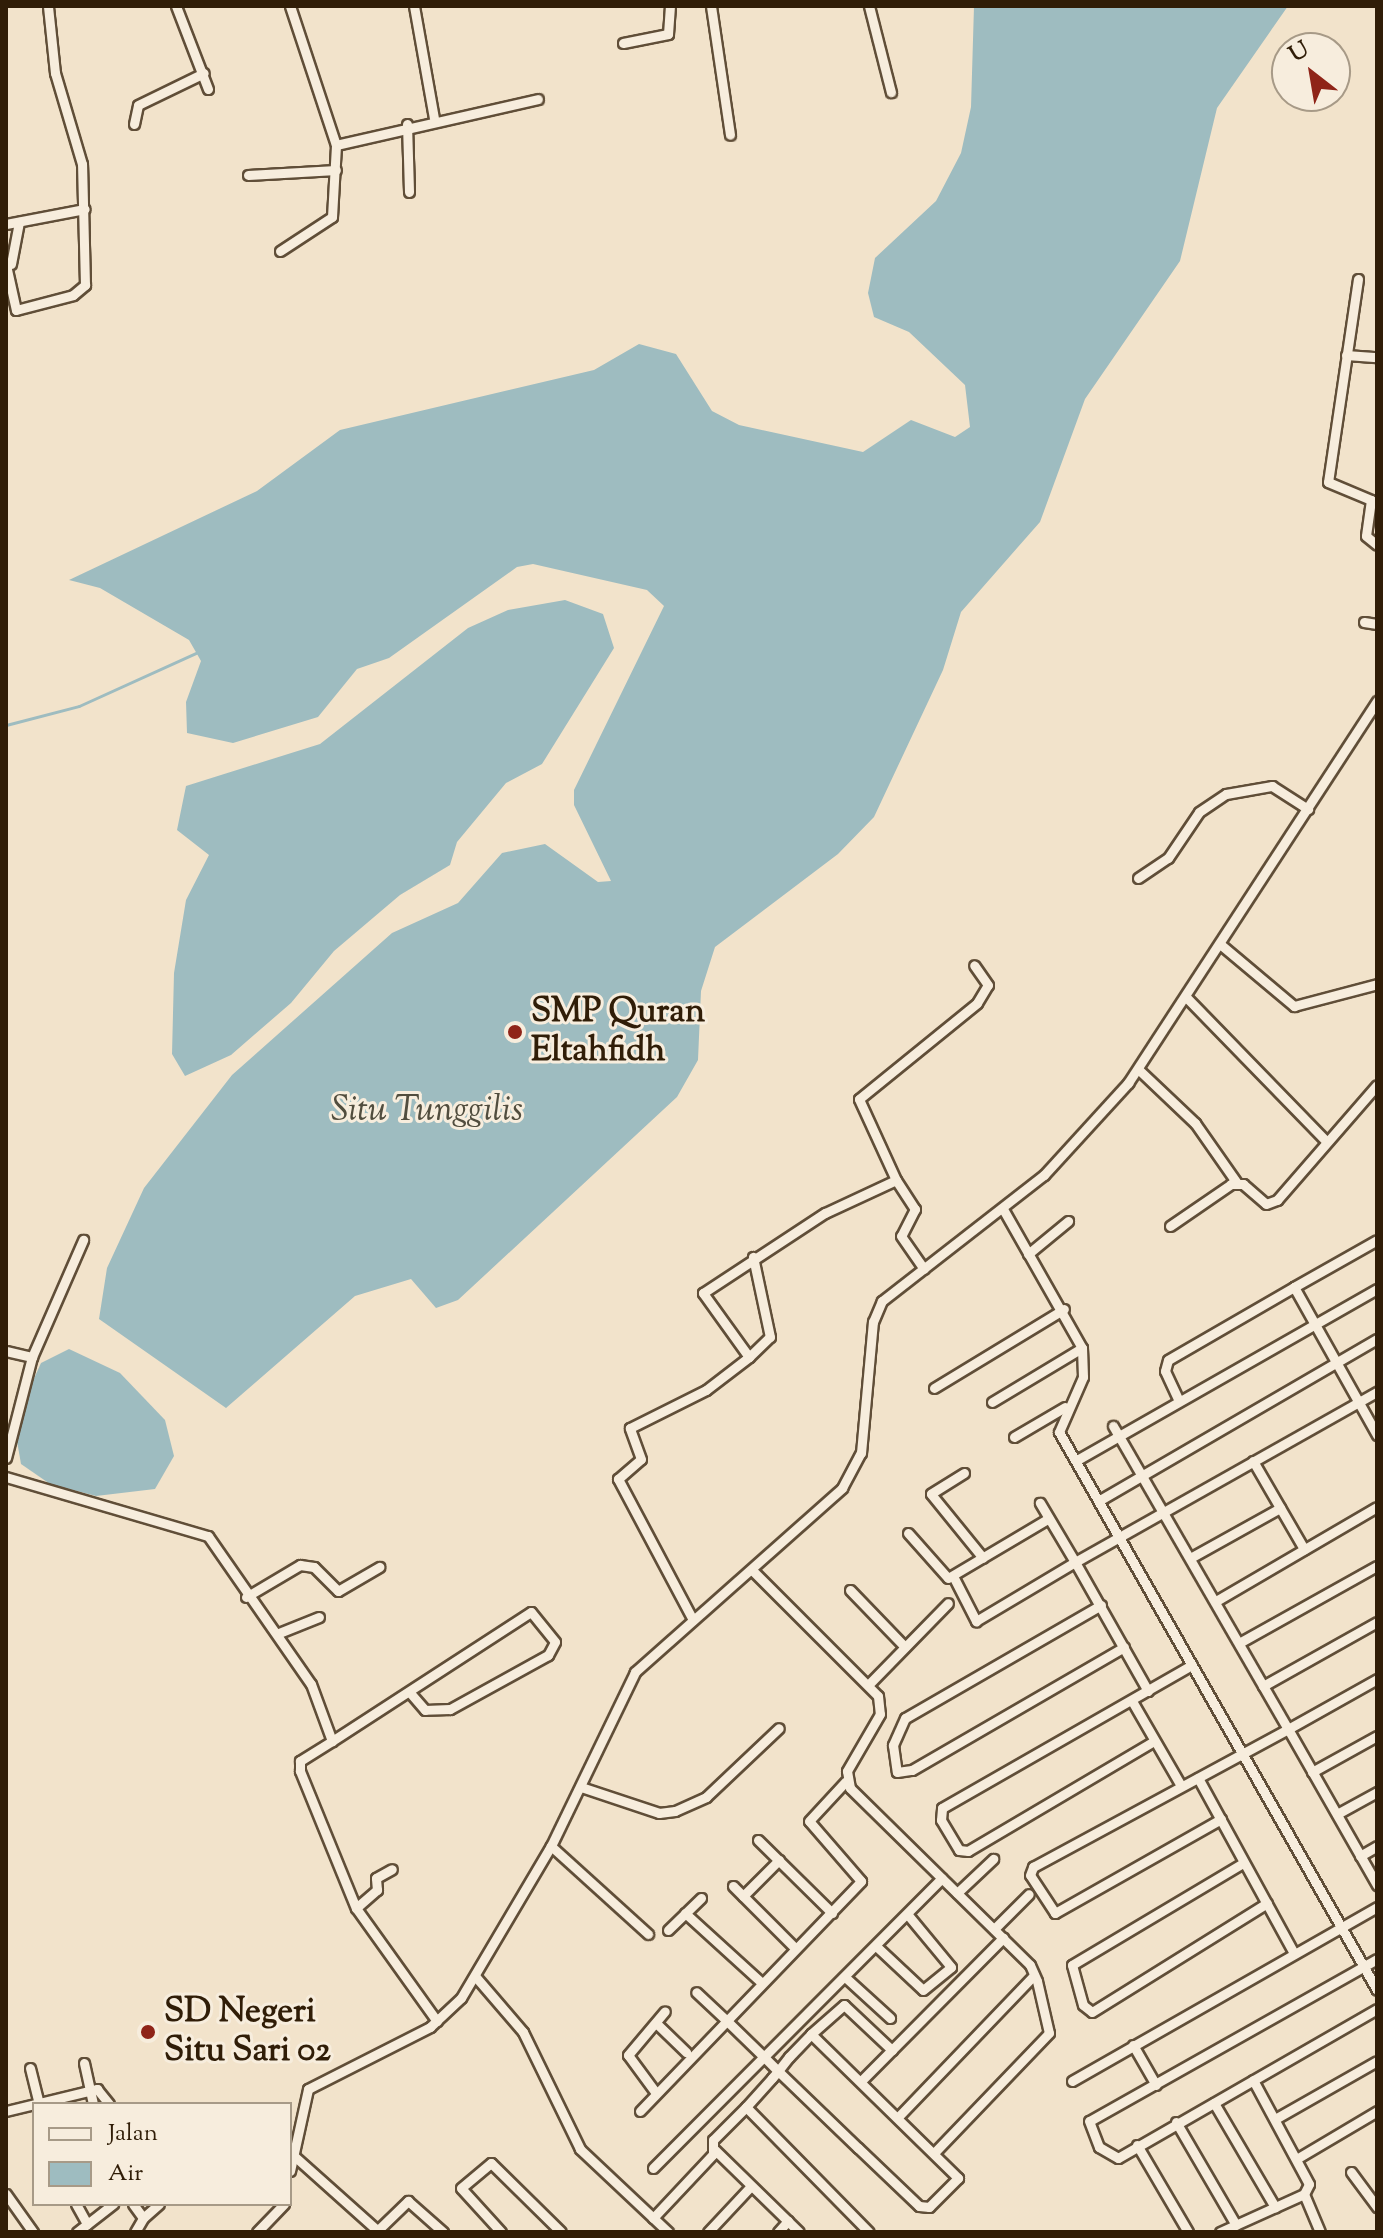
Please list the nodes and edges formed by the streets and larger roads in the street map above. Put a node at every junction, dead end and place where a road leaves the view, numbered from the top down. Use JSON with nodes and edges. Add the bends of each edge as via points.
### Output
{"nodes":[{"id":1,"x":48,"y":6,"type":"edge"},
{"id":2,"x":176,"y":6,"type":"edge"},
{"id":3,"x":290,"y":6,"type":"edge"},
{"id":4,"x":414,"y":6,"type":"edge"},
{"id":5,"x":670,"y":6,"type":"edge"},
{"id":6,"x":711,"y":6,"type":"edge"},
{"id":7,"x":869,"y":6,"type":"edge"},
{"id":8,"x":623,"y":43,"type":"dead end"},
{"id":9,"x":204,"y":73,"type":"junction"},
{"id":10,"x":208,"y":89,"type":"dead end"},
{"id":11,"x":891,"y":92,"type":"dead end"},
{"id":12,"x":538,"y":99,"type":"dead end"},
{"id":13,"x":434,"y":118,"type":"junction"},
{"id":14,"x":134,"y":124,"type":"dead end"},
{"id":15,"x":407,"y":124,"type":"junction"},
{"id":16,"x":730,"y":135,"type":"dead end"},
{"id":17,"x":336,"y":145,"type":"junction"},
{"id":18,"x":336,"y":170,"type":"junction"},
{"id":19,"x":248,"y":175,"type":"dead end"},
{"id":20,"x":409,"y":192,"type":"dead end"},
{"id":21,"x":85,"y":209,"type":"junction"},
{"id":22,"x":19,"y":222,"type":"junction"},
{"id":23,"x":6,"y":224,"type":"edge"},
{"id":24,"x":280,"y":251,"type":"dead end"},
{"id":25,"x":9,"y":264,"type":"edge"},
{"id":26,"x":1358,"y":279,"type":"dead end"},
{"id":27,"x":1346,"y":355,"type":"junction"},
{"id":28,"x":1377,"y":357,"type":"edge"},
{"id":29,"x":1377,"y":545,"type":"edge"},
{"id":30,"x":1364,"y":622,"type":"dead end"},
{"id":31,"x":1377,"y":624,"type":"edge"},
{"id":32,"x":1377,"y":701,"type":"edge"},
{"id":33,"x":1308,"y":809,"type":"junction"},
{"id":34,"x":1138,"y":878,"type":"dead end"},
{"id":35,"x":1220,"y":944,"type":"junction"},
{"id":36,"x":974,"y":965,"type":"dead end"},
{"id":37,"x":1377,"y":984,"type":"edge"},
{"id":38,"x":1186,"y":997,"type":"junction"},
{"id":39,"x":1138,"y":1069,"type":"junction"},
{"id":40,"x":1377,"y":1085,"type":"edge"},
{"id":41,"x":1326,"y":1141,"type":"junction"},
{"id":42,"x":896,"y":1180,"type":"junction"},
{"id":43,"x":1237,"y":1183,"type":"junction"},
{"id":44,"x":1003,"y":1209,"type":"junction"},
{"id":45,"x":1068,"y":1221,"type":"dead end"},
{"id":46,"x":1170,"y":1226,"type":"dead end"},
{"id":47,"x":83,"y":1240,"type":"dead end"},
{"id":48,"x":1377,"y":1240,"type":"edge"},
{"id":49,"x":1028,"y":1254,"type":"junction"},
{"id":50,"x":753,"y":1257,"type":"junction"},
{"id":51,"x":924,"y":1269,"type":"junction"},
{"id":52,"x":1294,"y":1287,"type":"junction"},
{"id":53,"x":1377,"y":1289,"type":"edge"},
{"id":54,"x":1064,"y":1309,"type":"junction"},
{"id":55,"x":1314,"y":1325,"type":"junction"},
{"id":56,"x":1377,"y":1339,"type":"edge"},
{"id":57,"x":1082,"y":1348,"type":"junction"},
{"id":58,"x":6,"y":1351,"type":"edge"},
{"id":59,"x":32,"y":1357,"type":"junction"},
{"id":60,"x":749,"y":1357,"type":"junction"},
{"id":61,"x":1336,"y":1363,"type":"junction"},
{"id":62,"x":934,"y":1388,"type":"dead end"},
{"id":63,"x":1377,"y":1392,"type":"edge"},
{"id":64,"x":1179,"y":1401,"type":"junction"},
{"id":65,"x":992,"y":1402,"type":"dead end"},
{"id":66,"x":1358,"y":1402,"type":"junction"},
{"id":67,"x":1065,"y":1407,"type":"junction"},
{"id":68,"x":1113,"y":1426,"type":"dead end"},
{"id":69,"x":1377,"y":1435,"type":"edge"},
{"id":70,"x":1119,"y":1436,"type":"junction"},
{"id":71,"x":1014,"y":1437,"type":"dead end"},
{"id":72,"x":6,"y":1458,"type":"edge"},
{"id":73,"x":1077,"y":1460,"type":"junction"},
{"id":74,"x":1253,"y":1461,"type":"junction"},
{"id":75,"x":964,"y":1473,"type":"dead end"},
{"id":76,"x":1144,"y":1475,"type":"junction"},
{"id":77,"x":6,"y":1477,"type":"edge"},
{"id":78,"x":1100,"y":1500,"type":"junction"},
{"id":79,"x":1040,"y":1503,"type":"dead end"},
{"id":80,"x":1377,"y":1507,"type":"edge"},
{"id":81,"x":1280,"y":1508,"type":"junction"},
{"id":82,"x":1165,"y":1512,"type":"junction"},
{"id":83,"x":1049,"y":1518,"type":"junction"},
{"id":84,"x":908,"y":1533,"type":"dead end"},
{"id":85,"x":1120,"y":1539,"type":"junction"},
{"id":86,"x":1304,"y":1549,"type":"junction"},
{"id":87,"x":1192,"y":1557,"type":"junction"},
{"id":88,"x":983,"y":1558,"type":"junction"},
{"id":89,"x":1075,"y":1562,"type":"junction"},
{"id":90,"x":1377,"y":1566,"type":"edge"},
{"id":91,"x":379,"y":1567,"type":"dead end"},
{"id":92,"x":752,"y":1570,"type":"junction"},
{"id":93,"x":953,"y":1576,"type":"junction"},
{"id":94,"x":850,"y":1590,"type":"dead end"},
{"id":95,"x":246,"y":1597,"type":"junction"},
{"id":96,"x":1216,"y":1601,"type":"junction"},
{"id":97,"x":948,"y":1603,"type":"dead end"},
{"id":98,"x":1101,"y":1605,"type":"junction"},
{"id":99,"x":319,"y":1617,"type":"dead end"},
{"id":100,"x":693,"y":1620,"type":"junction"},
{"id":101,"x":1377,"y":1622,"type":"edge"},
{"id":102,"x":279,"y":1633,"type":"junction"},
{"id":103,"x":1239,"y":1643,"type":"junction"},
{"id":104,"x":905,"y":1647,"type":"junction"},
{"id":105,"x":1124,"y":1647,"type":"junction"},
{"id":106,"x":1192,"y":1665,"type":"junction"},
{"id":107,"x":1377,"y":1679,"type":"edge"},
{"id":108,"x":871,"y":1682,"type":"junction"},
{"id":109,"x":1263,"y":1686,"type":"junction"},
{"id":110,"x":1148,"y":1691,"type":"junction"},
{"id":111,"x":411,"y":1694,"type":"junction"},
{"id":112,"x":1132,"y":1701,"type":"junction"},
{"id":113,"x":779,"y":1728,"type":"dead end"},
{"id":114,"x":1288,"y":1729,"type":"junction"},
{"id":115,"x":1377,"y":1736,"type":"edge"},
{"id":116,"x":332,"y":1741,"type":"junction"},
{"id":117,"x":1154,"y":1741,"type":"junction"},
{"id":118,"x":1242,"y":1753,"type":"junction"},
{"id":119,"x":1312,"y":1772,"type":"junction"},
{"id":120,"x":1198,"y":1778,"type":"junction"},
{"id":121,"x":846,"y":1781,"type":"junction"},
{"id":122,"x":1181,"y":1786,"type":"junction"},
{"id":123,"x":581,"y":1787,"type":"junction"},
{"id":124,"x":1377,"y":1792,"type":"edge"},
{"id":125,"x":1337,"y":1814,"type":"junction"},
{"id":126,"x":1221,"y":1819,"type":"junction"},
{"id":127,"x":758,"y":1840,"type":"dead end"},
{"id":128,"x":551,"y":1846,"type":"junction"},
{"id":129,"x":1377,"y":1846,"type":"edge"},
{"id":130,"x":1360,"y":1856,"type":"junction"},
{"id":131,"x":993,"y":1859,"type":"dead end"},
{"id":132,"x":779,"y":1860,"type":"junction"},
{"id":133,"x":1243,"y":1863,"type":"junction"},
{"id":134,"x":392,"y":1869,"type":"dead end"},
{"id":135,"x":942,"y":1878,"type":"junction"},
{"id":136,"x":1377,"y":1885,"type":"edge"},
{"id":137,"x":733,"y":1886,"type":"dead end"},
{"id":138,"x":957,"y":1893,"type":"junction"},
{"id":139,"x":1029,"y":1894,"type":"dead end"},
{"id":140,"x":743,"y":1896,"type":"junction"},
{"id":141,"x":701,"y":1898,"type":"dead end"},
{"id":142,"x":1267,"y":1903,"type":"junction"},
{"id":143,"x":1377,"y":1907,"type":"edge"},
{"id":144,"x":356,"y":1908,"type":"junction"},
{"id":145,"x":685,"y":1913,"type":"junction"},
{"id":146,"x":832,"y":1913,"type":"junction"},
{"id":147,"x":908,"y":1915,"type":"junction"},
{"id":148,"x":1341,"y":1927,"type":"junction"},
{"id":149,"x":994,"y":1929,"type":"junction"},
{"id":150,"x":668,"y":1930,"type":"dead end"},
{"id":151,"x":648,"y":1934,"type":"dead end"},
{"id":152,"x":1003,"y":1938,"type":"junction"},
{"id":153,"x":876,"y":1946,"type":"junction"},
{"id":154,"x":795,"y":1948,"type":"junction"},
{"id":155,"x":1294,"y":1953,"type":"junction"},
{"id":156,"x":1377,"y":1959,"type":"edge"},
{"id":157,"x":1364,"y":1967,"type":"junction"},
{"id":158,"x":1034,"y":1975,"type":"junction"},
{"id":159,"x":475,"y":1976,"type":"junction"},
{"id":160,"x":845,"y":1977,"type":"junction"},
{"id":161,"x":762,"y":1983,"type":"junction"},
{"id":162,"x":1377,"y":1990,"type":"edge"},
{"id":163,"x":696,"y":1992,"type":"dead end"},
{"id":164,"x":1377,"y":2009,"type":"edge"},
{"id":165,"x":665,"y":2011,"type":"dead end"},
{"id":166,"x":890,"y":2018,"type":"dead end"},
{"id":167,"x":437,"y":2021,"type":"junction"},
{"id":168,"x":727,"y":2021,"type":"junction"},
{"id":169,"x":656,"y":2023,"type":"junction"},
{"id":170,"x":811,"y":2034,"type":"junction"},
{"id":171,"x":1133,"y":2045,"type":"junction"},
{"id":172,"x":892,"y":2050,"type":"junction"},
{"id":173,"x":686,"y":2052,"type":"dead end"},
{"id":174,"x":764,"y":2057,"type":"junction"},
{"id":175,"x":1377,"y":2061,"type":"edge"},
{"id":176,"x":84,"y":2063,"type":"dead end"},
{"id":177,"x":30,"y":2068,"type":"dead end"},
{"id":178,"x":778,"y":2071,"type":"junction"},
{"id":179,"x":863,"y":2079,"type":"junction"},
{"id":180,"x":1253,"y":2080,"type":"junction"},
{"id":181,"x":1072,"y":2081,"type":"dead end"},
{"id":182,"x":1156,"y":2085,"type":"junction"},
{"id":183,"x":91,"y":2090,"type":"junction"},
{"id":184,"x":656,"y":2093,"type":"junction"},
{"id":185,"x":39,"y":2102,"type":"edge"},
{"id":186,"x":43,"y":2102,"type":"edge"},
{"id":187,"x":93,"y":2102,"type":"edge"},
{"id":188,"x":108,"y":2102,"type":"edge"},
{"id":189,"x":1214,"y":2103,"type":"junction"},
{"id":190,"x":32,"y":2105,"type":"edge"},
{"id":191,"x":746,"y":2107,"type":"junction"},
{"id":192,"x":6,"y":2111,"type":"edge"},
{"id":193,"x":640,"y":2111,"type":"dead end"},
{"id":194,"x":1377,"y":2111,"type":"edge"},
{"id":195,"x":899,"y":2116,"type":"junction"},
{"id":196,"x":1275,"y":2119,"type":"junction"},
{"id":197,"x":1176,"y":2122,"type":"junction"},
{"id":198,"x":1137,"y":2145,"type":"junction"},
{"id":199,"x":715,"y":2150,"type":"junction"},
{"id":200,"x":936,"y":2151,"type":"junction"},
{"id":201,"x":293,"y":2155,"type":"junction"},
{"id":202,"x":1298,"y":2158,"type":"junction"},
{"id":203,"x":292,"y":2160,"type":"edge"},
{"id":204,"x":653,"y":2168,"type":"dead end"},
{"id":205,"x":1351,"y":2172,"type":"dead end"},
{"id":206,"x":751,"y":2186,"type":"junction"},
{"id":207,"x":6,"y":2194,"type":"edge"},
{"id":208,"x":1304,"y":2194,"type":"junction"},
{"id":209,"x":77,"y":2206,"type":"edge"},
{"id":210,"x":110,"y":2206,"type":"edge"},
{"id":211,"x":134,"y":2206,"type":"edge"},
{"id":212,"x":157,"y":2206,"type":"edge"},
{"id":213,"x":282,"y":2206,"type":"edge"},
{"id":214,"x":1275,"y":2207,"type":"junction"},
{"id":215,"x":1377,"y":2207,"type":"edge"},
{"id":216,"x":143,"y":2218,"type":"junction"},
{"id":217,"x":653,"y":2218,"type":"junction"},
{"id":218,"x":788,"y":2221,"type":"junction"},
{"id":219,"x":87,"y":2224,"type":"junction"},
{"id":220,"x":1236,"y":2225,"type":"junction"},
{"id":221,"x":378,"y":2231,"type":"edge"},
{"id":222,"x":33,"y":2232,"type":"edge"},
{"id":223,"x":77,"y":2232,"type":"edge"},
{"id":224,"x":135,"y":2232,"type":"edge"},
{"id":225,"x":257,"y":2232,"type":"edge"},
{"id":226,"x":443,"y":2232,"type":"edge"},
{"id":227,"x":501,"y":2232,"type":"edge"},
{"id":228,"x":561,"y":2232,"type":"edge"},
{"id":229,"x":668,"y":2232,"type":"edge"},
{"id":230,"x":708,"y":2232,"type":"edge"},
{"id":231,"x":778,"y":2232,"type":"edge"},
{"id":232,"x":799,"y":2232,"type":"edge"},
{"id":233,"x":869,"y":2232,"type":"edge"},
{"id":234,"x":1188,"y":2232,"type":"edge"},
{"id":235,"x":1220,"y":2232,"type":"edge"},
{"id":236,"x":1320,"y":2232,"type":"edge"}],
"edges":[{"from":1,"to":21,"type":"street"},
{"from":2,"to":9,"type":"street"},
{"from":3,"to":17,"type":"street"},
{"from":4,"to":13,"type":"street"},
{"from":5,"to":8,"type":"street","via":[[668,34]]},
{"from":6,"to":16,"type":"street"},
{"from":7,"to":11,"type":"street"},
{"from":9,"to":10,"type":"street"},
{"from":9,"to":14,"type":"street","via":[[138,105]]},
{"from":12,"to":13,"type":"street"},
{"from":13,"to":15,"type":"street"},
{"from":15,"to":17,"type":"street"},
{"from":15,"to":20,"type":"street"},
{"from":17,"to":18,"type":"street"},
{"from":18,"to":19,"type":"street"},
{"from":18,"to":24,"type":"street","via":[[332,217]]},
{"from":21,"to":22,"type":"street"},
{"from":21,"to":25,"type":"street","via":[[80,291],[16,310]]},
{"from":22,"to":23,"type":"street"},
{"from":22,"to":25,"type":"street"},
{"from":26,"to":27,"type":"street"},
{"from":27,"to":28,"type":"street"},
{"from":27,"to":29,"type":"street","via":[[1328,483],[1371,500],[1366,536]]},
{"from":30,"to":31,"type":"street"},
{"from":32,"to":33,"type":"street"},
{"from":33,"to":34,"type":"street","via":[[1272,786],[1226,794],[1199,812],[1168,858]]},
{"from":33,"to":35,"type":"street"},
{"from":35,"to":37,"type":"street","via":[[1294,1006]]},
{"from":35,"to":38,"type":"street"},
{"from":36,"to":42,"type":"street","via":[[988,985],[977,1003],[859,1099]]},
{"from":38,"to":39,"type":"street"},
{"from":38,"to":41,"type":"street"},
{"from":39,"to":43,"type":"street","via":[[1195,1123]]},
{"from":39,"to":44,"type":"street","via":[[1044,1175]]},
{"from":40,"to":41,"type":"street"},
{"from":41,"to":43,"type":"street","via":[[1272,1204]]},
{"from":42,"to":50,"type":"street"},
{"from":42,"to":51,"type":"street","via":[[915,1209],[901,1236]]},
{"from":43,"to":46,"type":"street"},
{"from":44,"to":49,"type":"street"},
{"from":44,"to":51,"type":"street"},
{"from":45,"to":49,"type":"street"},
{"from":47,"to":59,"type":"street"},
{"from":48,"to":52,"type":"street"},
{"from":49,"to":54,"type":"street"},
{"from":50,"to":60,"type":"street","via":[[770,1337]]},
{"from":50,"to":60,"type":"street","via":[[702,1298]]},
{"from":51,"to":92,"type":"street","via":[[882,1301],[873,1322],[861,1453],[850,1475]]},
{"from":52,"to":55,"type":"street"},
{"from":52,"to":64,"type":"street","via":[[1168,1360],[1165,1371]]},
{"from":53,"to":55,"type":"street"},
{"from":54,"to":57,"type":"street"},
{"from":54,"to":62,"type":"street"},
{"from":55,"to":61,"type":"street"},
{"from":55,"to":64,"type":"street"},
{"from":56,"to":61,"type":"street"},
{"from":57,"to":65,"type":"street"},
{"from":57,"to":67,"type":"street","via":[[1083,1377]]},
{"from":58,"to":59,"type":"street"},
{"from":59,"to":72,"type":"street"},
{"from":60,"to":100,"type":"street","via":[[706,1390],[630,1428],[641,1459],[618,1478]]},
{"from":61,"to":66,"type":"street"},
{"from":61,"to":76,"type":"street"},
{"from":63,"to":66,"type":"street"},
{"from":64,"to":70,"type":"street"},
{"from":66,"to":69,"type":"street"},
{"from":66,"to":74,"type":"street"},
{"from":67,"to":71,"type":"street"},
{"from":67,"to":73,"type":"street","via":[[1058,1427]]},
{"from":68,"to":70,"type":"street"},
{"from":70,"to":73,"type":"street"},
{"from":70,"to":76,"type":"street"},
{"from":73,"to":78,"type":"street"},
{"from":74,"to":81,"type":"street"},
{"from":74,"to":82,"type":"street"},
{"from":75,"to":88,"type":"street","via":[[931,1494]]},
{"from":76,"to":78,"type":"street"},
{"from":76,"to":82,"type":"street"},
{"from":77,"to":95,"type":"street","via":[[208,1536]]},
{"from":78,"to":85,"type":"street"},
{"from":79,"to":83,"type":"street"},
{"from":80,"to":86,"type":"street"},
{"from":81,"to":86,"type":"street"},
{"from":81,"to":87,"type":"street"},
{"from":82,"to":85,"type":"street"},
{"from":82,"to":87,"type":"street"},
{"from":83,"to":88,"type":"street"},
{"from":83,"to":89,"type":"street"},
{"from":84,"to":93,"type":"street"},
{"from":85,"to":89,"type":"street"},
{"from":85,"to":106,"type":"street"},
{"from":86,"to":96,"type":"street"},
{"from":87,"to":96,"type":"street"},
{"from":88,"to":93,"type":"street"},
{"from":89,"to":93,"type":"street","via":[[976,1621]]},
{"from":89,"to":98,"type":"street"},
{"from":90,"to":103,"type":"street"},
{"from":91,"to":95,"type":"street","via":[[338,1591],[314,1567],[300,1565]]},
{"from":92,"to":100,"type":"street"},
{"from":92,"to":108,"type":"street"},
{"from":94,"to":104,"type":"street"},
{"from":95,"to":102,"type":"street"},
{"from":96,"to":103,"type":"street"},
{"from":97,"to":104,"type":"street"},
{"from":98,"to":105,"type":"street"},
{"from":98,"to":105,"type":"street","via":[[905,1718],[893,1745],[897,1772]]},
{"from":99,"to":102,"type":"street"},
{"from":100,"to":123,"type":"street","via":[[635,1672]]},
{"from":101,"to":109,"type":"street"},
{"from":102,"to":116,"type":"street","via":[[311,1684]]},
{"from":103,"to":109,"type":"street"},
{"from":104,"to":108,"type":"street"},
{"from":105,"to":110,"type":"street"},
{"from":106,"to":110,"type":"street"},
{"from":106,"to":118,"type":"street"},
{"from":107,"to":114,"type":"street"},
{"from":108,"to":121,"type":"street","via":[[880,1714]]},
{"from":109,"to":114,"type":"street"},
{"from":110,"to":112,"type":"street"},
{"from":111,"to":111,"type":"street","via":[[531,1612],[555,1642],[548,1655],[450,1709],[425,1710]]},
{"from":111,"to":116,"type":"street"},
{"from":112,"to":117,"type":"street"},
{"from":112,"to":117,"type":"street","via":[[942,1808],[941,1820],[959,1850],[968,1851]]},
{"from":113,"to":123,"type":"street","via":[[706,1797],[675,1811],[659,1813]]},
{"from":114,"to":118,"type":"street"},
{"from":114,"to":119,"type":"street"},
{"from":115,"to":119,"type":"street"},
{"from":116,"to":144,"type":"street","via":[[299,1766]]},
{"from":117,"to":122,"type":"street"},
{"from":118,"to":120,"type":"street"},
{"from":118,"to":148,"type":"street"},
{"from":119,"to":125,"type":"street"},
{"from":120,"to":122,"type":"street"},
{"from":120,"to":126,"type":"street"},
{"from":121,"to":135,"type":"street"},
{"from":121,"to":146,"type":"street","via":[[809,1821],[862,1876]]},
{"from":122,"to":126,"type":"street","via":[[1033,1867],[1030,1875],[1051,1912]]},
{"from":123,"to":128,"type":"street"},
{"from":124,"to":125,"type":"street"},
{"from":125,"to":130,"type":"street"},
{"from":126,"to":133,"type":"street"},
{"from":127,"to":132,"type":"street"},
{"from":128,"to":151,"type":"street"},
{"from":128,"to":159,"type":"street"},
{"from":129,"to":130,"type":"street"},
{"from":130,"to":136,"type":"street"},
{"from":131,"to":138,"type":"street"},
{"from":132,"to":140,"type":"street"},
{"from":132,"to":146,"type":"street"},
{"from":133,"to":142,"type":"street"},
{"from":133,"to":142,"type":"street","via":[[1074,1963],[1069,1973],[1083,2005],[1092,2012]]},
{"from":134,"to":144,"type":"street","via":[[376,1878],[377,1890]]},
{"from":135,"to":138,"type":"street"},
{"from":135,"to":147,"type":"street"},
{"from":137,"to":140,"type":"street"},
{"from":138,"to":149,"type":"street"},
{"from":139,"to":149,"type":"street"},
{"from":140,"to":154,"type":"street"},
{"from":141,"to":145,"type":"street"},
{"from":142,"to":155,"type":"street"},
{"from":143,"to":148,"type":"street"},
{"from":144,"to":167,"type":"street"},
{"from":145,"to":150,"type":"street"},
{"from":145,"to":161,"type":"street"},
{"from":146,"to":154,"type":"street"},
{"from":147,"to":153,"type":"street"},
{"from":147,"to":153,"type":"street","via":[[951,1967],[923,1990]]},
{"from":148,"to":155,"type":"street"},
{"from":148,"to":157,"type":"street"},
{"from":149,"to":152,"type":"street"},
{"from":152,"to":158,"type":"street"},
{"from":152,"to":172,"type":"street"},
{"from":153,"to":160,"type":"street"},
{"from":154,"to":161,"type":"street"},
{"from":155,"to":171,"type":"street"},
{"from":156,"to":157,"type":"street"},
{"from":157,"to":162,"type":"street"},
{"from":157,"to":182,"type":"street"},
{"from":158,"to":195,"type":"street"},
{"from":158,"to":200,"type":"street","via":[[1049,2033]]},
{"from":159,"to":167,"type":"street"},
{"from":159,"to":217,"type":"street","via":[[523,2032],[580,2149]]},
{"from":160,"to":166,"type":"street"},
{"from":160,"to":174,"type":"street"},
{"from":161,"to":168,"type":"street"},
{"from":163,"to":168,"type":"street"},
{"from":164,"to":180,"type":"street"},
{"from":165,"to":169,"type":"street"},
{"from":167,"to":201,"type":"street","via":[[308,2089]]},
{"from":168,"to":174,"type":"street"},
{"from":168,"to":184,"type":"street"},
{"from":169,"to":173,"type":"street"},
{"from":169,"to":184,"type":"street","via":[[628,2055]]},
{"from":170,"to":172,"type":"street","via":[[844,2005]]},
{"from":170,"to":178,"type":"street"},
{"from":170,"to":179,"type":"street"},
{"from":171,"to":181,"type":"street"},
{"from":171,"to":182,"type":"street"},
{"from":172,"to":179,"type":"street"},
{"from":174,"to":178,"type":"street"},
{"from":174,"to":204,"type":"street"},
{"from":175,"to":196,"type":"street"},
{"from":176,"to":183,"type":"street"},
{"from":177,"to":185,"type":"street"},
{"from":178,"to":191,"type":"street"},
{"from":178,"to":200,"type":"street","via":[[924,2208],[958,2178]]},
{"from":179,"to":195,"type":"street"},
{"from":180,"to":189,"type":"street"},
{"from":180,"to":196,"type":"street"},
{"from":182,"to":198,"type":"street","via":[[1089,2121],[1107,2157]]},
{"from":183,"to":186,"type":"street"},
{"from":183,"to":187,"type":"street"},
{"from":183,"to":188,"type":"street","via":[[101,2090]]},
{"from":184,"to":193,"type":"street"},
{"from":189,"to":197,"type":"street"},
{"from":189,"to":214,"type":"street"},
{"from":190,"to":192,"type":"street"},
{"from":191,"to":199,"type":"street","via":[[713,2140]]},
{"from":191,"to":233,"type":"street"},
{"from":194,"to":202,"type":"street"},
{"from":195,"to":200,"type":"street"},
{"from":196,"to":202,"type":"street"},
{"from":197,"to":198,"type":"street"},
{"from":197,"to":220,"type":"street"},
{"from":198,"to":234,"type":"street"},
{"from":199,"to":206,"type":"street"},
{"from":199,"to":217,"type":"street"},
{"from":201,"to":203,"type":"street"},
{"from":201,"to":221,"type":"street"},
{"from":202,"to":208,"type":"street","via":[[1310,2177]]},
{"from":205,"to":215,"type":"street"},
{"from":206,"to":218,"type":"street"},
{"from":206,"to":230,"type":"street"},
{"from":207,"to":222,"type":"street"},
{"from":208,"to":214,"type":"street"},
{"from":208,"to":236,"type":"street"},
{"from":209,"to":219,"type":"street"},
{"from":210,"to":219,"type":"street"},
{"from":211,"to":216,"type":"street"},
{"from":212,"to":216,"type":"street"},
{"from":213,"to":225,"type":"street"},
{"from":214,"to":220,"type":"street"},
{"from":216,"to":224,"type":"street"},
{"from":217,"to":229,"type":"street"},
{"from":218,"to":231,"type":"street"},
{"from":218,"to":232,"type":"street"},
{"from":219,"to":223,"type":"street"},
{"from":220,"to":235,"type":"street"},
{"from":221,"to":226,"type":"street","via":[[408,2201]]},
{"from":227,"to":228,"type":"street","via":[[461,2188],[491,2163]]}]}
